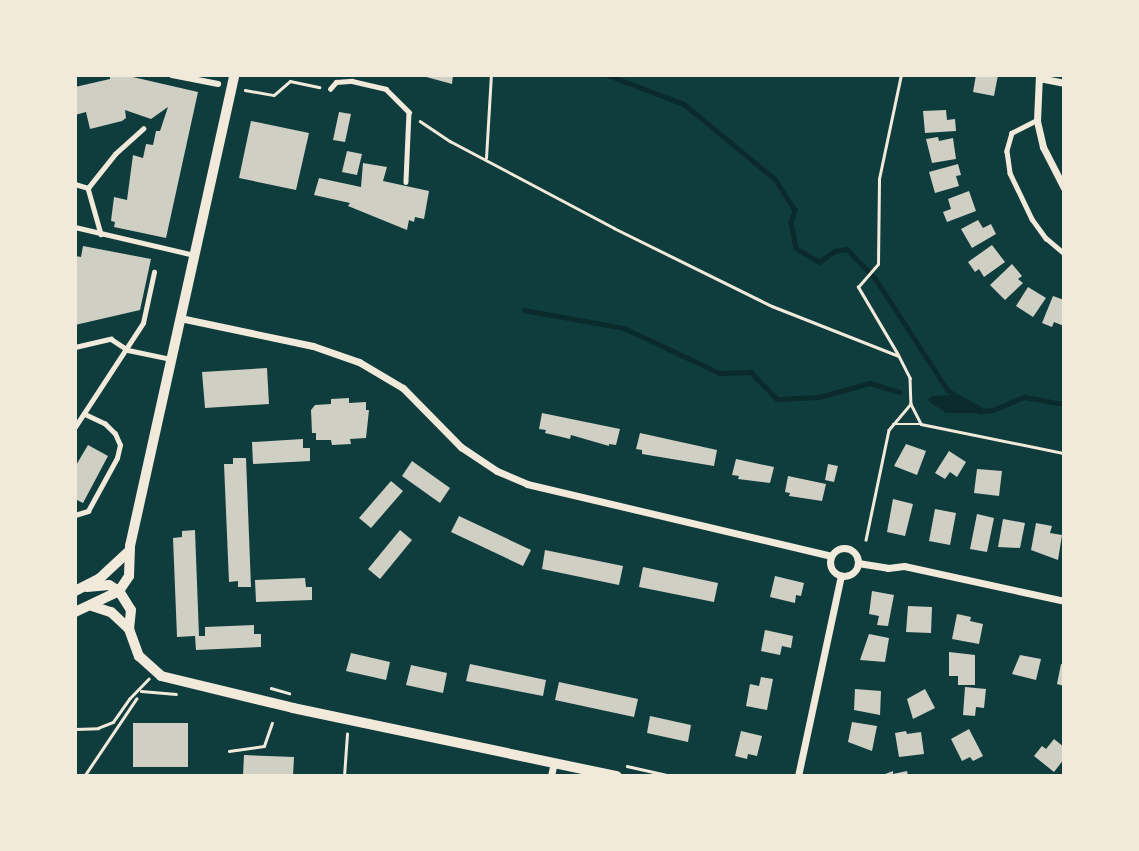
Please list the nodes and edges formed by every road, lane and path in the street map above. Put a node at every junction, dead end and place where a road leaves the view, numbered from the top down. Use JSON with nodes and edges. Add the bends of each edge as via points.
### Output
{"nodes":[{"id":1,"x":172,"y":75,"type":"edge"},
{"id":2,"x":234,"y":75,"type":"edge"},
{"id":3,"x":491,"y":75,"type":"edge"},
{"id":4,"x":901,"y":75,"type":"edge"},
{"id":5,"x":1039,"y":77,"type":"edge"},
{"id":6,"x":1064,"y":83,"type":"edge"},
{"id":7,"x":218,"y":84,"type":"dead end"},
{"id":8,"x":241,"y":89,"type":"dead end"},
{"id":9,"x":330,"y":89,"type":"dead end"},
{"id":10,"x":274,"y":96,"type":"dead end"},
{"id":11,"x":410,"y":112,"type":"junction"},
{"id":12,"x":1037,"y":121,"type":"junction"},
{"id":13,"x":143,"y":129,"type":"dead end"},
{"id":14,"x":486,"y":158,"type":"junction"},
{"id":15,"x":406,"y":182,"type":"dead end"},
{"id":16,"x":75,"y":184,"type":"edge"},
{"id":17,"x":88,"y":188,"type":"junction"},
{"id":18,"x":1064,"y":188,"type":"edge"},
{"id":19,"x":75,"y":227,"type":"edge"},
{"id":20,"x":101,"y":234,"type":"junction"},
{"id":21,"x":1064,"y":253,"type":"edge"},
{"id":22,"x":195,"y":255,"type":"junction"},
{"id":23,"x":154,"y":272,"type":"dead end"},
{"id":24,"x":180,"y":318,"type":"junction"},
{"id":25,"x":75,"y":347,"type":"edge"},
{"id":26,"x":128,"y":351,"type":"junction"},
{"id":27,"x":899,"y":356,"type":"junction"},
{"id":28,"x":171,"y":359,"type":"junction"},
{"id":29,"x":911,"y":404,"type":"junction"},
{"id":30,"x":83,"y":414,"type":"junction"},
{"id":31,"x":893,"y":424,"type":"junction"},
{"id":32,"x":921,"y":425,"type":"junction"},
{"id":33,"x":75,"y":427,"type":"edge"},
{"id":34,"x":1064,"y":453,"type":"edge"},
{"id":35,"x":75,"y":515,"type":"edge"},
{"id":36,"x":866,"y":540,"type":"dead end"},
{"id":37,"x":129,"y":551,"type":"junction"},
{"id":38,"x":831,"y":556,"type":"junction"},
{"id":39,"x":858,"y":563,"type":"junction"},
{"id":40,"x":841,"y":576,"type":"junction"},
{"id":41,"x":81,"y":589,"type":"edge"},
{"id":42,"x":119,"y":591,"type":"junction"},
{"id":43,"x":1064,"y":601,"type":"edge"},
{"id":44,"x":92,"y":606,"type":"junction"},
{"id":45,"x":75,"y":612,"type":"edge"},
{"id":46,"x":129,"y":629,"type":"junction"},
{"id":47,"x":146,"y":683,"type":"dead end"},
{"id":48,"x":152,"y":685,"type":"dead end"},
{"id":49,"x":148,"y":691,"type":"dead end"},
{"id":50,"x":136,"y":699,"type":"dead end"},
{"id":51,"x":272,"y":723,"type":"dead end"},
{"id":52,"x":75,"y":729,"type":"edge"},
{"id":53,"x":347,"y":732,"type":"dead end"},
{"id":54,"x":264,"y":746,"type":"junction"},
{"id":55,"x":229,"y":751,"type":"dead end"},
{"id":56,"x":265,"y":752,"type":"dead end"},
{"id":57,"x":554,"y":762,"type":"junction"},
{"id":58,"x":85,"y":775,"type":"edge"},
{"id":59,"x":344,"y":776,"type":"edge"},
{"id":60,"x":551,"y":776,"type":"edge"},
{"id":61,"x":617,"y":776,"type":"edge"},
{"id":62,"x":797,"y":776,"type":"edge"}],
"edges":[{"from":1,"to":7,"type":"street"},
{"from":2,"to":22,"type":"main road"},
{"from":3,"to":14,"type":"path"},
{"from":4,"to":27,"type":"path","via":[[879,179],[878,264],[858,287]]},
{"from":5,"to":6,"type":"street"},
{"from":5,"to":12,"type":"street"},
{"from":8,"to":10,"type":"path"},
{"from":9,"to":11,"type":"lane","via":[[336,82],[352,81],[386,89]]},
{"from":11,"to":14,"type":"path","via":[[450,141]]},
{"from":11,"to":15,"type":"lane"},
{"from":12,"to":18,"type":"street","via":[[1043,148]]},
{"from":12,"to":21,"type":"lane","via":[[1012,133],[1007,151],[1010,173],[1032,219]]},
{"from":13,"to":17,"type":"lane"},
{"from":14,"to":27,"type":"path","via":[[772,306]]},
{"from":16,"to":17,"type":"lane"},
{"from":17,"to":20,"type":"lane"},
{"from":19,"to":20,"type":"lane"},
{"from":20,"to":22,"type":"lane"},
{"from":22,"to":24,"type":"main road"},
{"from":23,"to":26,"type":"lane","via":[[143,323]]},
{"from":24,"to":28,"type":"main road"},
{"from":24,"to":38,"type":"street","via":[[313,346],[359,362],[403,388],[461,447],[527,484]]},
{"from":25,"to":26,"type":"lane","via":[[111,339]]},
{"from":26,"to":28,"type":"lane"},
{"from":26,"to":30,"type":"lane"},
{"from":27,"to":29,"type":"path","via":[[910,378]]},
{"from":28,"to":37,"type":"main road"},
{"from":29,"to":31,"type":"path"},
{"from":29,"to":32,"type":"path"},
{"from":30,"to":33,"type":"lane"},
{"from":30,"to":35,"type":"lane","via":[[105,424],[120,445],[88,511]]},
{"from":31,"to":32,"type":"path"},
{"from":31,"to":36,"type":"path","via":[[888,430]]},
{"from":32,"to":34,"type":"path"},
{"from":37,"to":41,"type":"main road"},
{"from":37,"to":42,"type":"main road","via":[[129,576]]},
{"from":38,"to":39,"type":"street","via":[[847,548]]},
{"from":38,"to":40,"type":"street","via":[[831,569]]},
{"from":39,"to":40,"type":"street","via":[[853,573]]},
{"from":39,"to":43,"type":"street","via":[[904,566]]},
{"from":40,"to":62,"type":"street"},
{"from":41,"to":42,"type":"street","via":[[109,585]]},
{"from":42,"to":44,"type":"main road"},
{"from":42,"to":46,"type":"street","via":[[131,610]]},
{"from":44,"to":45,"type":"main road"},
{"from":44,"to":46,"type":"street","via":[[111,611]]},
{"from":46,"to":57,"type":"street","via":[[143,662],[177,682]]},
{"from":47,"to":52,"type":"path","via":[[113,722]]},
{"from":48,"to":49,"type":"path"},
{"from":50,"to":58,"type":"path"},
{"from":51,"to":54,"type":"path"},
{"from":53,"to":59,"type":"path"},
{"from":54,"to":55,"type":"path"},
{"from":54,"to":56,"type":"path"},
{"from":57,"to":60,"type":"street"},
{"from":57,"to":61,"type":"street"}]}
